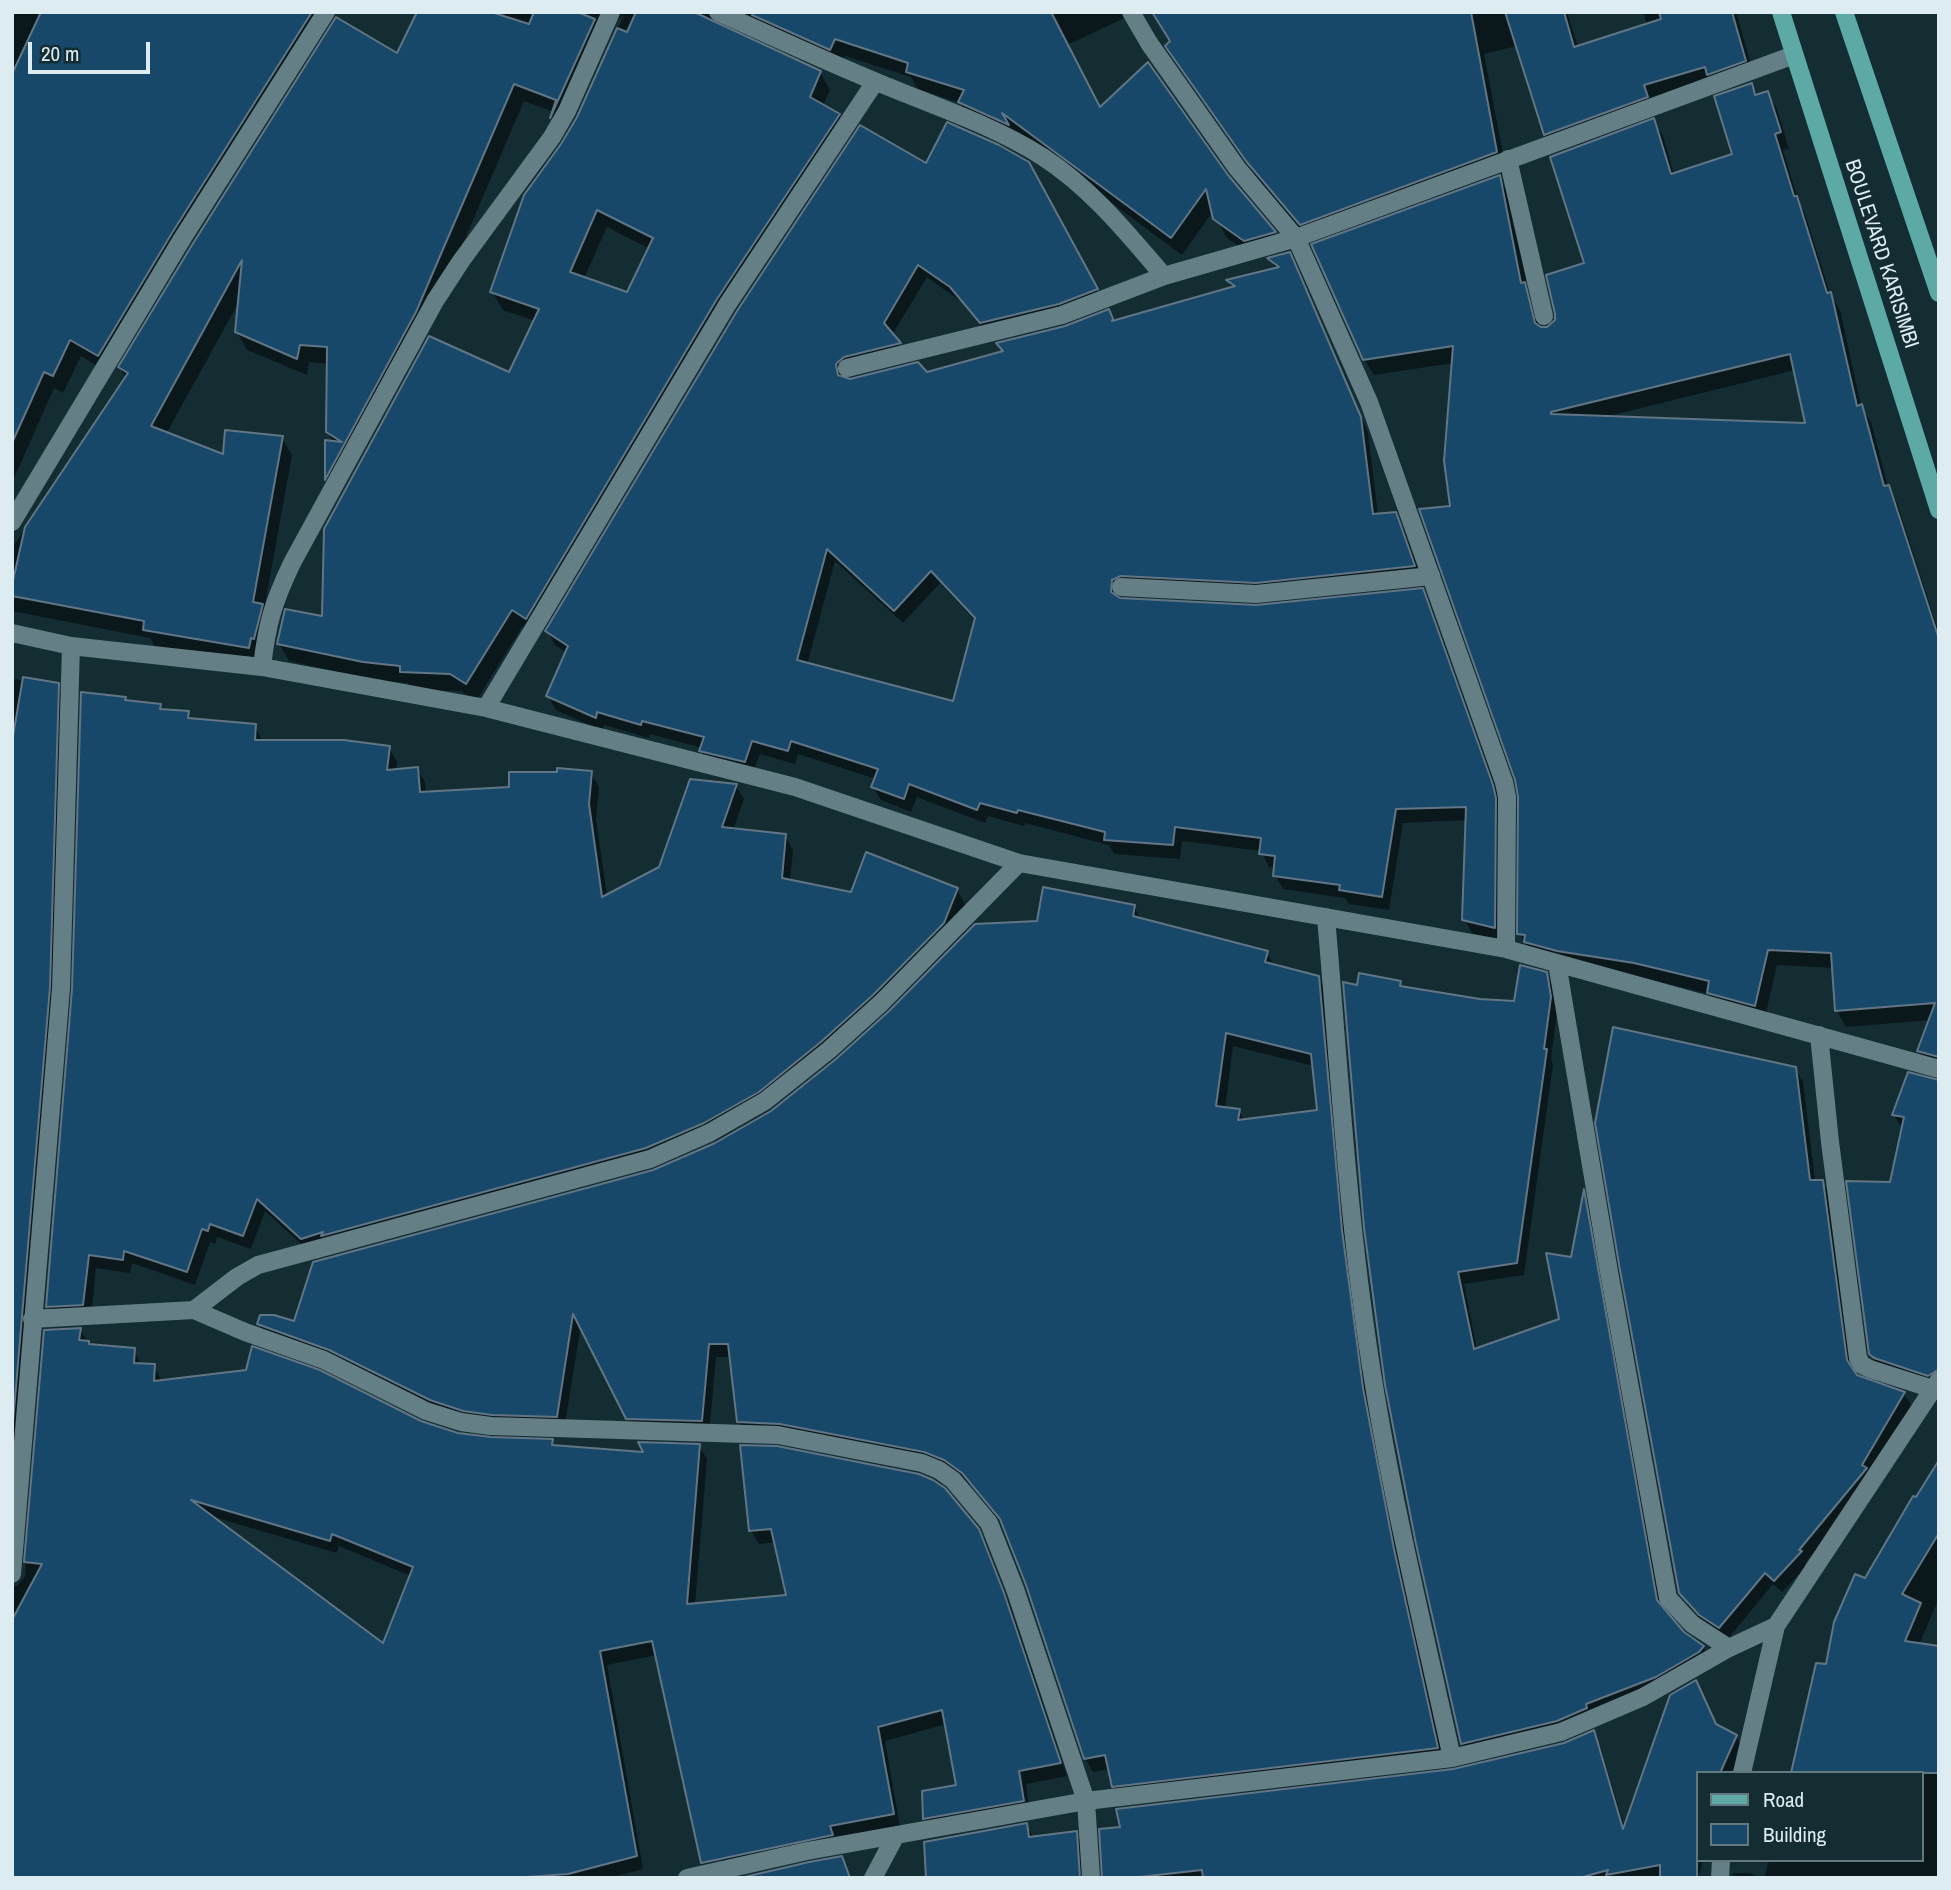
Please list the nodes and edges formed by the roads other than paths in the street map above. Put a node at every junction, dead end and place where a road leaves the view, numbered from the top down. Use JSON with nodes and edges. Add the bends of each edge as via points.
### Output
{"nodes":[{"id":1,"x":326,"y":12,"type":"edge"},
{"id":2,"x":611,"y":12,"type":"edge"},
{"id":3,"x":718,"y":12,"type":"edge"},
{"id":4,"x":1131,"y":12,"type":"edge"},
{"id":5,"x":1781,"y":12,"type":"edge"},
{"id":6,"x":1844,"y":12,"type":"edge"},
{"id":7,"x":1794,"y":55,"type":"junction"},
{"id":8,"x":875,"y":82,"type":"junction"},
{"id":9,"x":1508,"y":159,"type":"junction"},
{"id":10,"x":1296,"y":238,"type":"junction"},
{"id":11,"x":1164,"y":276,"type":"junction"},
{"id":12,"x":1939,"y":293,"type":"edge"},
{"id":13,"x":1545,"y":316,"type":"dead end"},
{"id":14,"x":847,"y":368,"type":"dead end"},
{"id":15,"x":1939,"y":510,"type":"edge"},
{"id":16,"x":12,"y":522,"type":"edge"},
{"id":17,"x":1431,"y":576,"type":"junction"},
{"id":18,"x":1121,"y":587,"type":"dead end"},
{"id":19,"x":12,"y":633,"type":"edge"},
{"id":20,"x":71,"y":646,"type":"junction"},
{"id":21,"x":262,"y":667,"type":"junction"},
{"id":22,"x":486,"y":708,"type":"junction"},
{"id":23,"x":1019,"y":863,"type":"junction"},
{"id":24,"x":1326,"y":917,"type":"junction"},
{"id":25,"x":1506,"y":949,"type":"junction"},
{"id":26,"x":1557,"y":962,"type":"junction"},
{"id":27,"x":1819,"y":1035,"type":"junction"},
{"id":28,"x":1939,"y":1069,"type":"edge"},
{"id":29,"x":194,"y":1310,"type":"junction"},
{"id":30,"x":32,"y":1319,"type":"junction"},
{"id":31,"x":1936,"y":1384,"type":"edge"},
{"id":32,"x":12,"y":1574,"type":"edge"},
{"id":33,"x":1776,"y":1626,"type":"junction"},
{"id":34,"x":1729,"y":1648,"type":"junction"},
{"id":35,"x":1452,"y":1758,"type":"junction"},
{"id":36,"x":1742,"y":1771,"type":"edge"},
{"id":37,"x":1086,"y":1801,"type":"junction"},
{"id":38,"x":895,"y":1835,"type":"junction"},
{"id":39,"x":687,"y":1878,"type":"edge"},
{"id":40,"x":873,"y":1878,"type":"edge"},
{"id":41,"x":1091,"y":1878,"type":"edge"}],
"edges":[{"from":1,"to":16,"type":"street","via":[[182,239]]},
{"from":2,"to":21,"type":"street","via":[[568,111],[435,300],[292,564],[266,628]]},
{"from":3,"to":8,"type":"street"},
{"from":4,"to":10,"type":"street","via":[[1237,168]]},
{"from":5,"to":7,"type":"main road","name":"BOULEVARD KARISIMBI"},
{"from":6,"to":12,"type":"main road"},
{"from":7,"to":9,"type":"street"},
{"from":7,"to":15,"type":"main road","name":"BOULEVARD KARISIMBI"},
{"from":8,"to":11,"type":"street","via":[[1002,133],[1044,158],[1113,216]]},
{"from":8,"to":22,"type":"street","via":[[727,305]]},
{"from":9,"to":10,"type":"street"},
{"from":9,"to":13,"type":"street"},
{"from":10,"to":11,"type":"street"},
{"from":10,"to":17,"type":"street","via":[[1369,402]]},
{"from":11,"to":14,"type":"street","via":[[1062,315]]},
{"from":17,"to":18,"type":"street","via":[[1256,594]]},
{"from":17,"to":25,"type":"street","via":[[1504,782]]},
{"from":19,"to":20,"type":"street"},
{"from":20,"to":21,"type":"street"},
{"from":20,"to":30,"type":"street","via":[[61,988]]},
{"from":21,"to":22,"type":"street"},
{"from":22,"to":23,"type":"street","via":[[795,788]]},
{"from":23,"to":24,"type":"street"},
{"from":23,"to":29,"type":"street","via":[[829,1050],[765,1101],[709,1133],[650,1159],[258,1265]]},
{"from":24,"to":25,"type":"street"},
{"from":24,"to":35,"type":"street","via":[[1366,1331],[1385,1455]]},
{"from":25,"to":26,"type":"street"},
{"from":26,"to":27,"type":"street"},
{"from":26,"to":34,"type":"street","via":[[1668,1598],[1692,1624]]},
{"from":27,"to":28,"type":"street"},
{"from":27,"to":31,"type":"street","via":[[1858,1358],[1870,1369]]},
{"from":29,"to":30,"type":"street"},
{"from":29,"to":37,"type":"street","via":[[324,1360],[426,1411],[461,1422],[778,1435],[939,1469],[989,1522]]},
{"from":30,"to":32,"type":"street"},
{"from":31,"to":33,"type":"street"},
{"from":33,"to":34,"type":"street"},
{"from":33,"to":36,"type":"street"},
{"from":34,"to":35,"type":"street","via":[[1643,1697],[1561,1732]]},
{"from":35,"to":37,"type":"street"},
{"from":37,"to":38,"type":"street"},
{"from":37,"to":41,"type":"street"},
{"from":38,"to":39,"type":"street"},
{"from":38,"to":40,"type":"street"}]}
